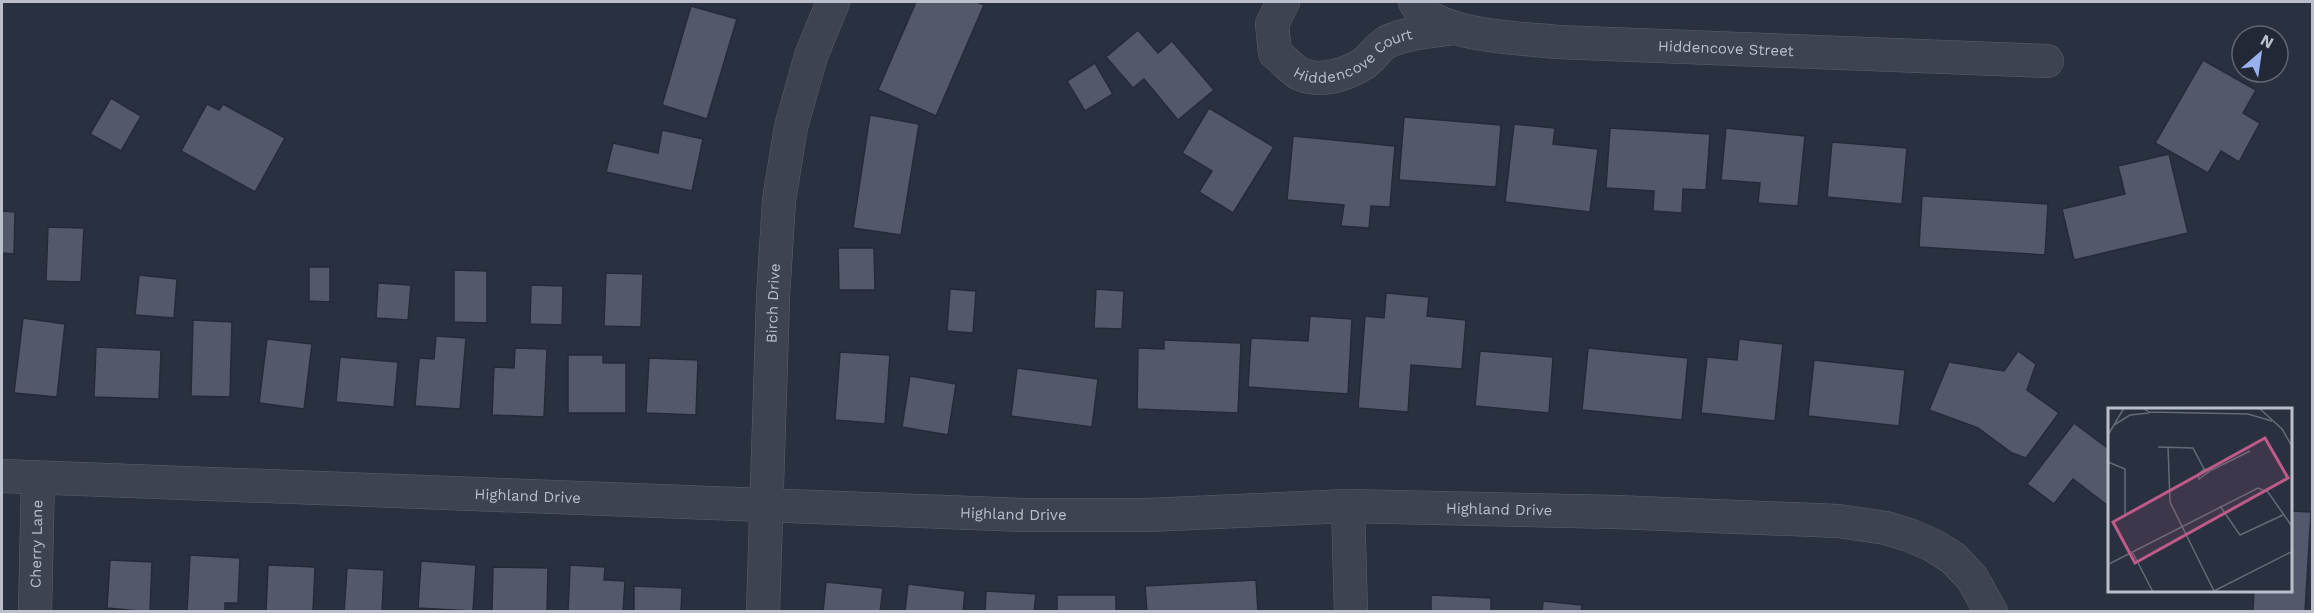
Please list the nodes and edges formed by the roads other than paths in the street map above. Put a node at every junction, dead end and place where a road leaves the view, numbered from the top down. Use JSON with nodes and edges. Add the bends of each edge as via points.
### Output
{"nodes":[{"id":1,"x":833,"y":2,"type":"edge"},
{"id":2,"x":1283,"y":2,"type":"edge"},
{"id":3,"x":1415,"y":2,"type":"edge"},
{"id":4,"x":1455,"y":28,"type":"junction"},
{"id":5,"x":2047,"y":61,"type":"dead end"},
{"id":6,"x":2,"y":476,"type":"edge"},
{"id":7,"x":38,"y":478,"type":"junction"},
{"id":8,"x":767,"y":505,"type":"junction"},
{"id":9,"x":1348,"y":506,"type":"junction"},
{"id":10,"x":35,"y":612,"type":"edge"},
{"id":11,"x":763,"y":612,"type":"edge"},
{"id":12,"x":1351,"y":612,"type":"edge"},
{"id":13,"x":1991,"y":612,"type":"edge"}],
"edges":[{"from":1,"to":8,"type":"street","name":"Birch Drive","via":[[811,56],[791,127],[779,200]]},
{"from":2,"to":4,"type":"street","name":"Hiddencove Court","via":[[1272,24],[1275,53],[1300,75],[1326,78],[1346,73],[1365,63],[1388,42]]},
{"from":3,"to":4,"type":"street","name":"Hiddencove Street","via":[[1418,8]]},
{"from":4,"to":5,"type":"street","name":"Hiddencove Street","via":[[1484,35],[1558,42]]},
{"from":6,"to":7,"type":"street","name":"Highland Drive"},
{"from":7,"to":8,"type":"street","name":"Highland Drive"},
{"from":7,"to":10,"type":"street","name":"Cherry Lane"},
{"from":8,"to":9,"type":"street","name":"Highland Drive","via":[[1025,515],[1148,515]]},
{"from":8,"to":11,"type":"street","name":"Birch Drive"},
{"from":9,"to":12,"type":"street"},
{"from":9,"to":13,"type":"street","name":"Highland Drive","via":[[1803,519],[1886,528],[1932,545],[1953,558],[1972,578]]}]}
